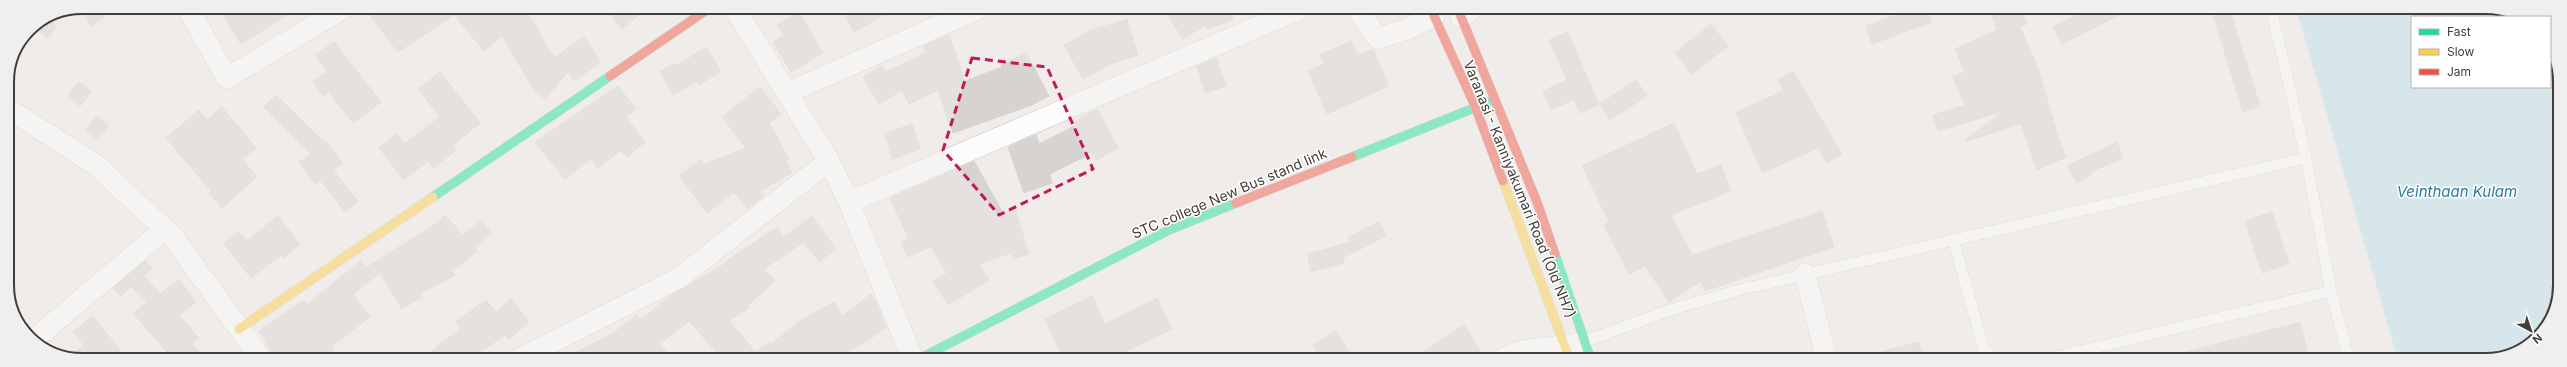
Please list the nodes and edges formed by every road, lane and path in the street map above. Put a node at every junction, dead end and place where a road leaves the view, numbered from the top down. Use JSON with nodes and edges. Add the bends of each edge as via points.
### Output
{"nodes":[{"id":1,"x":191,"y":14,"type":"edge"},
{"id":2,"x":333,"y":14,"type":"edge"},
{"id":3,"x":702,"y":14,"type":"edge"},
{"id":4,"x":738,"y":14,"type":"edge"},
{"id":5,"x":966,"y":14,"type":"edge"},
{"id":6,"x":1288,"y":14,"type":"edge"},
{"id":7,"x":1360,"y":14,"type":"edge"},
{"id":8,"x":1429,"y":14,"type":"edge"},
{"id":9,"x":1433,"y":14,"type":"edge"},
{"id":10,"x":1465,"y":14,"type":"edge"},
{"id":11,"x":2272,"y":14,"type":"edge"},
{"id":12,"x":787,"y":93,"type":"junction"},
{"id":13,"x":1496,"y":100,"type":"junction"},
{"id":14,"x":1475,"y":106,"type":"junction"},
{"id":15,"x":14,"y":115,"type":"edge"},
{"id":16,"x":2306,"y":158,"type":"junction"},
{"id":17,"x":828,"y":161,"type":"junction"},
{"id":18,"x":849,"y":202,"type":"junction"},
{"id":19,"x":164,"y":229,"type":"junction"},
{"id":20,"x":1953,"y":239,"type":"junction"},
{"id":21,"x":1805,"y":274,"type":"junction"},
{"id":22,"x":2331,"y":291,"type":"junction"},
{"id":23,"x":239,"y":329,"type":"junction"},
{"id":24,"x":37,"y":336,"type":"edge"},
{"id":25,"x":1579,"y":352,"type":"edge"},
{"id":26,"x":256,"y":353,"type":"edge"},
{"id":27,"x":533,"y":353,"type":"edge"},
{"id":28,"x":910,"y":353,"type":"edge"},
{"id":29,"x":931,"y":353,"type":"edge"},
{"id":30,"x":1511,"y":353,"type":"edge"},
{"id":31,"x":1825,"y":353,"type":"edge"},
{"id":32,"x":1988,"y":353,"type":"edge"},
{"id":33,"x":2072,"y":353,"type":"edge"},
{"id":34,"x":2347,"y":353,"type":"edge"}],
"edges":[{"from":1,"to":2,"type":"street","via":[[227,78]]},
{"from":3,"to":23,"type":"street"},
{"from":4,"to":12,"type":"street"},
{"from":5,"to":12,"type":"street"},
{"from":6,"to":18,"type":"street"},
{"from":7,"to":8,"type":"street","via":[[1378,38],[1405,30]]},
{"from":9,"to":14,"type":"street","name":"Varanasi - Kanniyakumari Road (Old NH7)"},
{"from":10,"to":13,"type":"street","name":"Varanasi - Kanniyakumari Road (Old NH7)"},
{"from":11,"to":16,"type":"lane"},
{"from":12,"to":17,"type":"street"},
{"from":13,"to":14,"type":"street","name":"STC college New Bus stand link"},
{"from":13,"to":25,"type":"street","name":"Varanasi - Kanniyakumari Road (Old NH7)","via":[[1537,202]]},
{"from":14,"to":25,"type":"street","name":"Varanasi - Kanniyakumari Road (Old NH7)"},
{"from":14,"to":29,"type":"street","name":"STC college New Bus stand link","via":[[1169,230]]},
{"from":15,"to":19,"type":"street","via":[[96,165]]},
{"from":16,"to":20,"type":"lane"},
{"from":16,"to":22,"type":"lane"},
{"from":17,"to":18,"type":"street"},
{"from":17,"to":27,"type":"street","via":[[679,278]]},
{"from":18,"to":28,"type":"street"},
{"from":19,"to":23,"type":"street","via":[[173,237]]},
{"from":19,"to":24,"type":"street"},
{"from":20,"to":21,"type":"lane"},
{"from":20,"to":32,"type":"lane","via":[[1984,350]]},
{"from":21,"to":25,"type":"lane","via":[[1670,310]]},
{"from":21,"to":31,"type":"street"},
{"from":22,"to":33,"type":"lane"},
{"from":22,"to":34,"type":"lane"},
{"from":23,"to":26,"type":"street"},
{"from":25,"to":30,"type":"street"}]}
